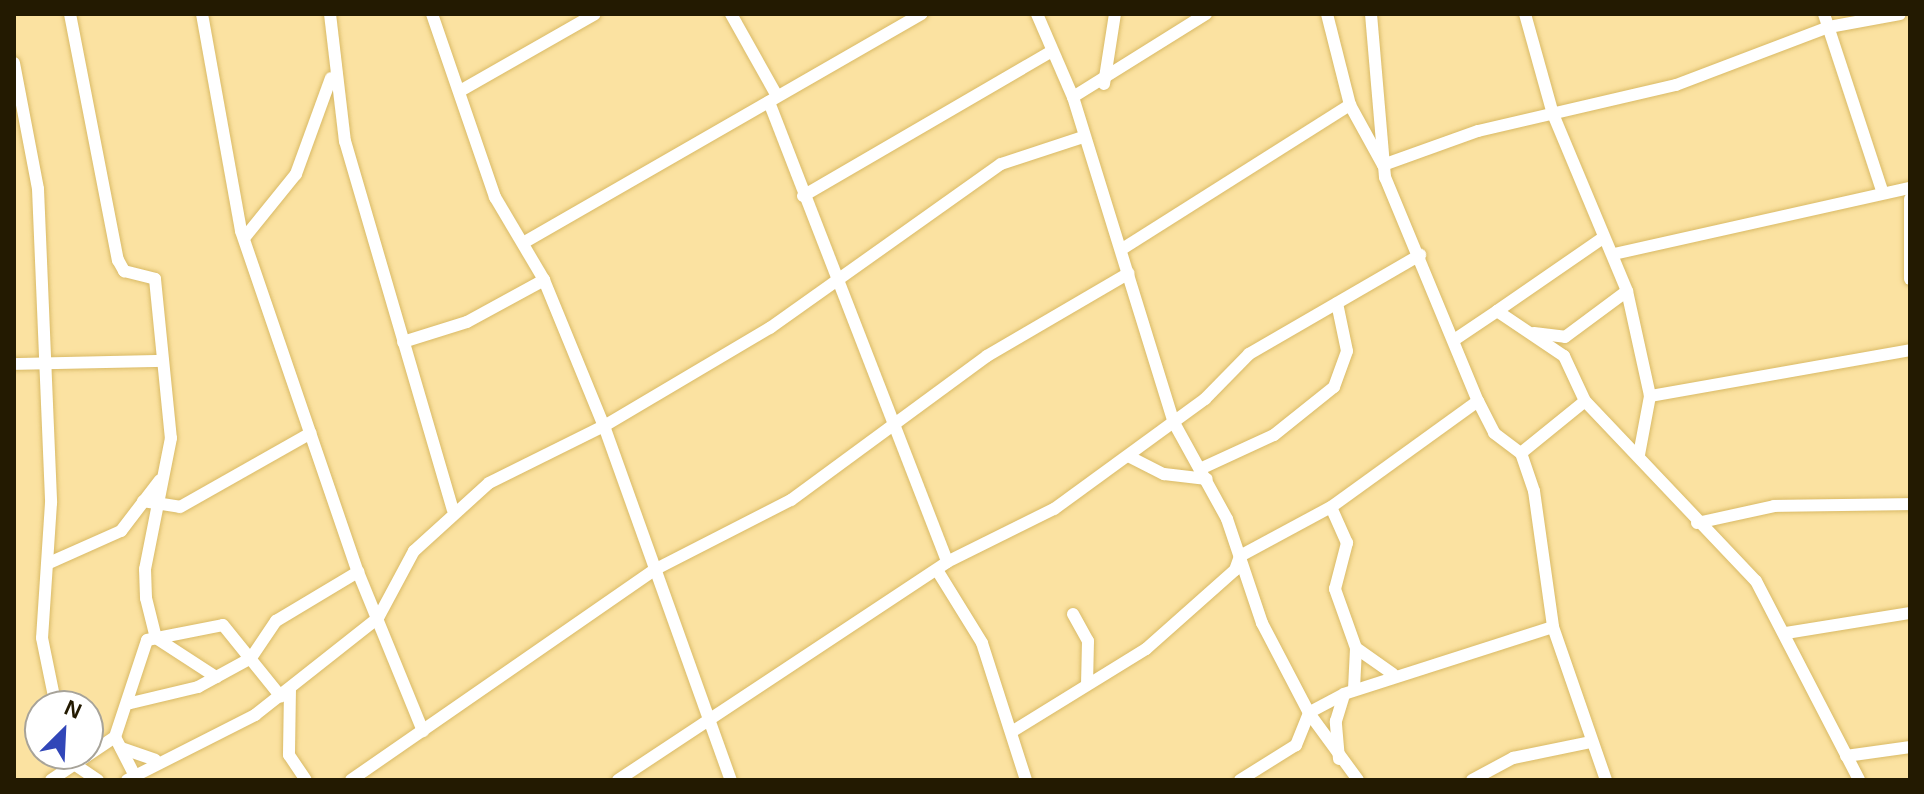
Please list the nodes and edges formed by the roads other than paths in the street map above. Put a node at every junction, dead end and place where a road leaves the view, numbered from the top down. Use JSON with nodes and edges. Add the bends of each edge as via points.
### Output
{"nodes":[{"id":1,"x":70,"y":14,"type":"edge"},
{"id":2,"x":202,"y":14,"type":"edge"},
{"id":3,"x":330,"y":14,"type":"edge"},
{"id":4,"x":432,"y":14,"type":"edge"},
{"id":5,"x":595,"y":14,"type":"edge"},
{"id":6,"x":731,"y":14,"type":"edge"},
{"id":7,"x":922,"y":14,"type":"edge"},
{"id":8,"x":1037,"y":14,"type":"edge"},
{"id":9,"x":1115,"y":14,"type":"edge"},
{"id":10,"x":1206,"y":14,"type":"edge"},
{"id":11,"x":1327,"y":14,"type":"edge"},
{"id":12,"x":1371,"y":14,"type":"edge"},
{"id":13,"x":1525,"y":14,"type":"edge"},
{"id":14,"x":1900,"y":14,"type":"edge"},
{"id":15,"x":1826,"y":20,"type":"edge"},
{"id":16,"x":1052,"y":51,"type":"junction"},
{"id":17,"x":14,"y":63,"type":"edge"},
{"id":18,"x":333,"y":72,"type":"junction"},
{"id":19,"x":1104,"y":84,"type":"junction"},
{"id":20,"x":460,"y":91,"type":"junction"},
{"id":21,"x":1073,"y":97,"type":"junction"},
{"id":22,"x":773,"y":99,"type":"junction"},
{"id":23,"x":1350,"y":105,"type":"junction"},
{"id":24,"x":1553,"y":114,"type":"junction"},
{"id":25,"x":1083,"y":137,"type":"junction"},
{"id":26,"x":1383,"y":165,"type":"junction"},
{"id":27,"x":1910,"y":188,"type":"edge"},
{"id":28,"x":1883,"y":193,"type":"junction"},
{"id":29,"x":803,"y":196,"type":"junction"},
{"id":30,"x":1910,"y":199,"type":"edge"},
{"id":31,"x":245,"y":237,"type":"junction"},
{"id":32,"x":1603,"y":238,"type":"junction"},
{"id":33,"x":523,"y":243,"type":"junction"},
{"id":34,"x":1122,"y":249,"type":"junction"},
{"id":35,"x":1614,"y":254,"type":"junction"},
{"id":36,"x":1420,"y":255,"type":"junction"},
{"id":37,"x":1129,"y":273,"type":"junction"},
{"id":38,"x":1910,"y":279,"type":"edge"},
{"id":39,"x":544,"y":280,"type":"junction"},
{"id":40,"x":840,"y":281,"type":"junction"},
{"id":41,"x":1627,"y":291,"type":"junction"},
{"id":42,"x":1337,"y":303,"type":"junction"},
{"id":43,"x":1497,"y":311,"type":"junction"},
{"id":44,"x":1531,"y":333,"type":"junction"},
{"id":45,"x":1565,"y":337,"type":"junction"},
{"id":46,"x":1457,"y":338,"type":"junction"},
{"id":47,"x":403,"y":342,"type":"junction"},
{"id":48,"x":1910,"y":350,"type":"edge"},
{"id":49,"x":1564,"y":356,"type":"junction"},
{"id":50,"x":43,"y":358,"type":"junction"},
{"id":51,"x":161,"y":361,"type":"junction"},
{"id":52,"x":14,"y":364,"type":"edge"},
{"id":53,"x":1650,"y":396,"type":"junction"},
{"id":54,"x":1478,"y":401,"type":"junction"},
{"id":55,"x":1585,"y":401,"type":"junction"},
{"id":56,"x":1173,"y":421,"type":"junction"},
{"id":57,"x":898,"y":422,"type":"junction"},
{"id":58,"x":604,"y":426,"type":"junction"},
{"id":59,"x":311,"y":433,"type":"junction"},
{"id":60,"x":1521,"y":453,"type":"junction"},
{"id":61,"x":1639,"y":455,"type":"junction"},
{"id":62,"x":1130,"y":457,"type":"junction"},
{"id":63,"x":1204,"y":474,"type":"junction"},
{"id":64,"x":160,"y":480,"type":"junction"},
{"id":65,"x":143,"y":501,"type":"junction"},
{"id":66,"x":163,"y":504,"type":"junction"},
{"id":67,"x":1910,"y":504,"type":"edge"},
{"id":68,"x":1331,"y":507,"type":"junction"},
{"id":69,"x":453,"y":510,"type":"junction"},
{"id":70,"x":1697,"y":523,"type":"junction"},
{"id":71,"x":1240,"y":556,"type":"junction"},
{"id":72,"x":49,"y":563,"type":"junction"},
{"id":73,"x":942,"y":566,"type":"junction"},
{"id":74,"x":656,"y":569,"type":"junction"},
{"id":75,"x":358,"y":572,"type":"junction"},
{"id":76,"x":1910,"y":613,"type":"edge"},
{"id":77,"x":1073,"y":614,"type":"dead end"},
{"id":78,"x":378,"y":618,"type":"junction"},
{"id":79,"x":1553,"y":627,"type":"junction"},
{"id":80,"x":1786,"y":633,"type":"junction"},
{"id":81,"x":156,"y":638,"type":"junction"},
{"id":82,"x":1356,"y":648,"type":"junction"},
{"id":83,"x":251,"y":658,"type":"junction"},
{"id":84,"x":1393,"y":674,"type":"junction"},
{"id":85,"x":216,"y":677,"type":"junction"},
{"id":86,"x":1087,"y":684,"type":"junction"},
{"id":87,"x":53,"y":690,"type":"edge"},
{"id":88,"x":1349,"y":692,"type":"junction"},
{"id":89,"x":286,"y":693,"type":"junction"},
{"id":90,"x":131,"y":703,"type":"junction"},
{"id":91,"x":1309,"y":713,"type":"junction"},
{"id":92,"x":711,"y":723,"type":"junction"},
{"id":93,"x":423,"y":731,"type":"junction"},
{"id":94,"x":1013,"y":731,"type":"junction"},
{"id":95,"x":1301,"y":738,"type":"junction"},
{"id":96,"x":118,"y":742,"type":"junction"},
{"id":97,"x":1325,"y":742,"type":"junction"},
{"id":98,"x":1591,"y":742,"type":"junction"},
{"id":99,"x":1910,"y":747,"type":"edge"},
{"id":100,"x":104,"y":748,"type":"edge"},
{"id":101,"x":1846,"y":756,"type":"junction"},
{"id":102,"x":1339,"y":759,"type":"junction"},
{"id":103,"x":155,"y":760,"type":"junction"},
{"id":104,"x":62,"y":776,"type":"edge"},
{"id":105,"x":133,"y":778,"type":"edge"},
{"id":106,"x":51,"y":780,"type":"edge"},
{"id":107,"x":306,"y":780,"type":"edge"},
{"id":108,"x":351,"y":780,"type":"edge"},
{"id":109,"x":618,"y":780,"type":"edge"},
{"id":110,"x":731,"y":780,"type":"edge"},
{"id":111,"x":1026,"y":780,"type":"edge"},
{"id":112,"x":1240,"y":780,"type":"edge"},
{"id":113,"x":1358,"y":780,"type":"edge"},
{"id":114,"x":1472,"y":780,"type":"edge"},
{"id":115,"x":1606,"y":780,"type":"edge"},
{"id":116,"x":1859,"y":780,"type":"edge"}],
"edges":[{"from":1,"to":51,"type":"street","via":[[118,260],[124,271],[155,279]]},
{"from":2,"to":31,"type":"street"},
{"from":3,"to":18,"type":"street"},
{"from":4,"to":20,"type":"street"},
{"from":5,"to":20,"type":"street"},
{"from":6,"to":22,"type":"street"},
{"from":7,"to":22,"type":"street"},
{"from":8,"to":16,"type":"street"},
{"from":9,"to":19,"type":"street"},
{"from":10,"to":19,"type":"street"},
{"from":11,"to":23,"type":"street"},
{"from":12,"to":26,"type":"street"},
{"from":13,"to":24,"type":"street"},
{"from":14,"to":15,"type":"street"},
{"from":15,"to":24,"type":"street","via":[[1676,85]]},
{"from":15,"to":28,"type":"street"},
{"from":16,"to":21,"type":"street"},
{"from":16,"to":29,"type":"street"},
{"from":17,"to":50,"type":"street","via":[[38,189]]},
{"from":18,"to":31,"type":"street","via":[[296,174]]},
{"from":18,"to":47,"type":"street","via":[[361,206]]},
{"from":19,"to":21,"type":"street"},
{"from":20,"to":33,"type":"street","via":[[495,197]]},
{"from":21,"to":25,"type":"street"},
{"from":22,"to":29,"type":"street"},
{"from":22,"to":33,"type":"street"},
{"from":23,"to":26,"type":"street"},
{"from":23,"to":34,"type":"street"},
{"from":24,"to":26,"type":"street","via":[[1478,131]]},
{"from":24,"to":32,"type":"street"},
{"from":25,"to":34,"type":"street"},
{"from":25,"to":40,"type":"street","via":[[1001,164]]},
{"from":26,"to":36,"type":"street"},
{"from":27,"to":28,"type":"street"},
{"from":28,"to":35,"type":"street"},
{"from":29,"to":40,"type":"street"},
{"from":30,"to":38,"type":"street"},
{"from":31,"to":59,"type":"street"},
{"from":32,"to":35,"type":"street"},
{"from":32,"to":43,"type":"street"},
{"from":33,"to":39,"type":"street"},
{"from":34,"to":37,"type":"street"},
{"from":35,"to":41,"type":"street"},
{"from":36,"to":42,"type":"street"},
{"from":36,"to":46,"type":"street"},
{"from":37,"to":56,"type":"street"},
{"from":37,"to":57,"type":"street","via":[[987,356]]},
{"from":39,"to":47,"type":"street","via":[[467,322]]},
{"from":39,"to":58,"type":"street"},
{"from":40,"to":57,"type":"street"},
{"from":40,"to":58,"type":"street"},
{"from":41,"to":45,"type":"street"},
{"from":41,"to":53,"type":"street"},
{"from":42,"to":56,"type":"street","via":[[1249,354]]},
{"from":42,"to":63,"type":"street","via":[[1347,351],[1334,387],[1274,435]]},
{"from":43,"to":44,"type":"street"},
{"from":43,"to":46,"type":"street"},
{"from":44,"to":45,"type":"street"},
{"from":44,"to":49,"type":"street"},
{"from":45,"to":49,"type":"street"},
{"from":46,"to":54,"type":"street"},
{"from":47,"to":69,"type":"street"},
{"from":48,"to":53,"type":"street"},
{"from":49,"to":55,"type":"street"},
{"from":50,"to":51,"type":"street"},
{"from":50,"to":52,"type":"street"},
{"from":50,"to":72,"type":"street"},
{"from":51,"to":64,"type":"street","via":[[171,419]]},
{"from":53,"to":61,"type":"street"},
{"from":54,"to":60,"type":"street","via":[[1494,433]]},
{"from":54,"to":68,"type":"street"},
{"from":55,"to":60,"type":"street"},
{"from":55,"to":61,"type":"street"},
{"from":56,"to":62,"type":"street"},
{"from":56,"to":63,"type":"street"},
{"from":57,"to":73,"type":"street"},
{"from":57,"to":74,"type":"street","via":[[767,515]]},
{"from":58,"to":69,"type":"street","via":[[501,476]]},
{"from":58,"to":74,"type":"street"},
{"from":59,"to":66,"type":"street","via":[[186,505]]},
{"from":59,"to":75,"type":"street"},
{"from":60,"to":79,"type":"street","via":[[1534,491]]},
{"from":61,"to":70,"type":"street"},
{"from":62,"to":63,"type":"street","via":[[1164,474]]},
{"from":62,"to":73,"type":"street","via":[[1054,509]]},
{"from":63,"to":71,"type":"street"},
{"from":64,"to":65,"type":"street"},
{"from":64,"to":66,"type":"street"},
{"from":65,"to":66,"type":"street"},
{"from":65,"to":72,"type":"street","via":[[121,531]]},
{"from":66,"to":81,"type":"street","via":[[145,569]]},
{"from":67,"to":70,"type":"street","via":[[1774,506]]},
{"from":68,"to":71,"type":"street"},
{"from":68,"to":82,"type":"street","via":[[1347,543],[1335,589]]},
{"from":69,"to":78,"type":"street","via":[[408,559]]},
{"from":70,"to":80,"type":"street","via":[[1756,581]]},
{"from":71,"to":86,"type":"street","via":[[1235,570],[1168,631]]},
{"from":71,"to":91,"type":"street","via":[[1262,623]]},
{"from":72,"to":87,"type":"street","via":[[42,638]]},
{"from":73,"to":92,"type":"street"},
{"from":73,"to":94,"type":"street","via":[[982,643]]},
{"from":74,"to":92,"type":"street"},
{"from":74,"to":93,"type":"street"},
{"from":75,"to":78,"type":"street"},
{"from":75,"to":83,"type":"street","via":[[276,621]]},
{"from":76,"to":80,"type":"street"},
{"from":77,"to":86,"type":"street","via":[[1088,641]]},
{"from":78,"to":89,"type":"street"},
{"from":78,"to":93,"type":"street"},
{"from":79,"to":84,"type":"street"},
{"from":79,"to":98,"type":"street"},
{"from":80,"to":101,"type":"street"},
{"from":81,"to":83,"type":"street","via":[[223,625]]},
{"from":81,"to":85,"type":"street"},
{"from":81,"to":90,"type":"street","via":[[136,657]]},
{"from":82,"to":84,"type":"street"},
{"from":82,"to":88,"type":"street"},
{"from":83,"to":85,"type":"street"},
{"from":83,"to":89,"type":"street"},
{"from":84,"to":88,"type":"street"},
{"from":85,"to":90,"type":"street"},
{"from":86,"to":94,"type":"street"},
{"from":88,"to":91,"type":"street"},
{"from":88,"to":102,"type":"street","via":[[1336,721]]},
{"from":89,"to":103,"type":"street"},
{"from":89,"to":107,"type":"street","via":[[289,755]]},
{"from":90,"to":96,"type":"street"},
{"from":91,"to":95,"type":"street"},
{"from":91,"to":97,"type":"street"},
{"from":92,"to":109,"type":"street"},
{"from":92,"to":110,"type":"street"},
{"from":93,"to":108,"type":"street"},
{"from":94,"to":111,"type":"street"},
{"from":95,"to":97,"type":"street"},
{"from":95,"to":112,"type":"street"},
{"from":96,"to":100,"type":"street"},
{"from":96,"to":103,"type":"street"},
{"from":96,"to":105,"type":"street"},
{"from":97,"to":102,"type":"street"},
{"from":98,"to":114,"type":"street","via":[[1513,758]]},
{"from":98,"to":115,"type":"street"},
{"from":99,"to":101,"type":"street"},
{"from":101,"to":116,"type":"street"},
{"from":102,"to":113,"type":"street"},
{"from":103,"to":105,"type":"street"},
{"from":104,"to":106,"type":"street"}]}
